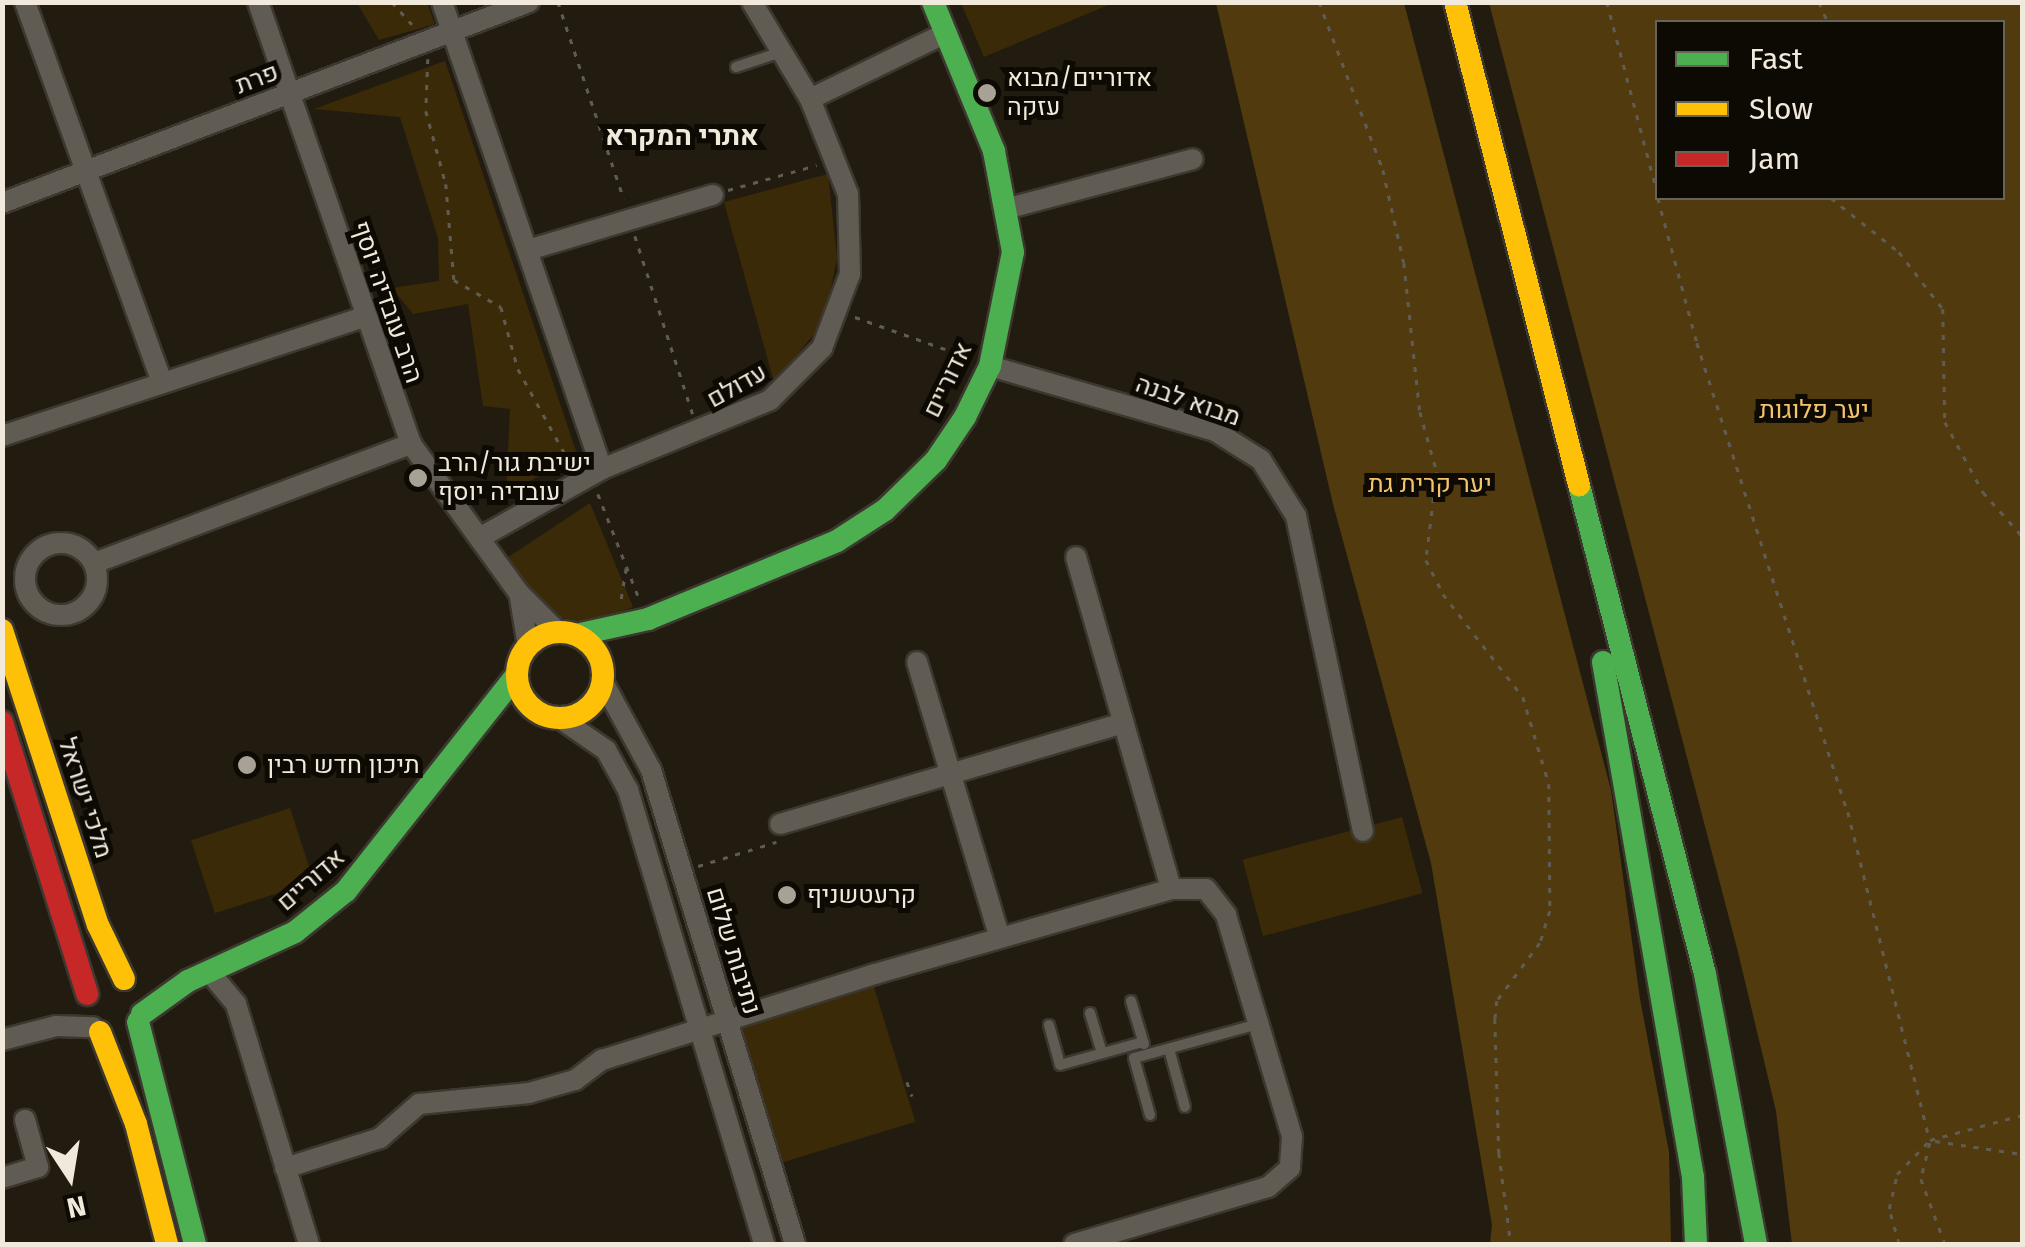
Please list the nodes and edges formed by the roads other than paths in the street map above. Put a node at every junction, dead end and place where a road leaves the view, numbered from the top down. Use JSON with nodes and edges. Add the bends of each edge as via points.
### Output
{"nodes":[{"id":1,"x":25,"y":2,"type":"edge"},
{"id":2,"x":258,"y":2,"type":"edge"},
{"id":3,"x":442,"y":2,"type":"edge"},
{"id":4,"x":530,"y":2,"type":"edge"},
{"id":5,"x":752,"y":2,"type":"edge"},
{"id":6,"x":933,"y":2,"type":"edge"},
{"id":7,"x":1436,"y":2,"type":"edge"},
{"id":8,"x":1454,"y":2,"type":"edge"},
{"id":9,"x":453,"y":32,"type":"junction"},
{"id":10,"x":946,"y":32,"type":"junction"},
{"id":11,"x":781,"y":52,"type":"junction"},
{"id":12,"x":736,"y":67,"type":"dead end"},
{"id":13,"x":288,"y":94,"type":"junction"},
{"id":14,"x":810,"y":99,"type":"junction"},
{"id":15,"x":1192,"y":159,"type":"dead end"},
{"id":16,"x":86,"y":172,"type":"junction"},
{"id":17,"x":712,"y":195,"type":"road end"},
{"id":18,"x":2,"y":203,"type":"edge"},
{"id":19,"x":1009,"y":208,"type":"junction"},
{"id":20,"x":528,"y":250,"type":"junction"},
{"id":21,"x":366,"y":316,"type":"junction"},
{"id":22,"x":990,"y":366,"type":"junction"},
{"id":23,"x":162,"y":384,"type":"junction"},
{"id":24,"x":2,"y":436,"type":"edge"},
{"id":25,"x":411,"y":444,"type":"junction"},
{"id":26,"x":602,"y":469,"type":"junction"},
{"id":27,"x":482,"y":537,"type":"junction"},
{"id":28,"x":1076,"y":557,"type":"dead end"},
{"id":29,"x":94,"y":563,"type":"dead end"},
{"id":30,"x":518,"y":592,"type":"junction"},
{"id":31,"x":645,"y":614,"type":"junction"},
{"id":32,"x":2,"y":630,"type":"edge"},
{"id":33,"x":567,"y":634,"type":"junction"},
{"id":34,"x":528,"y":646,"type":"junction"},
{"id":35,"x":917,"y":662,"type":"dead end"},
{"id":36,"x":603,"y":673,"type":"junction"},
{"id":37,"x":516,"y":676,"type":"junction"},
{"id":38,"x":550,"y":716,"type":"junction"},
{"id":39,"x":2,"y":722,"type":"edge"},
{"id":40,"x":1123,"y":723,"type":"junction"},
{"id":41,"x":476,"y":734,"type":"junction"},
{"id":42,"x":951,"y":774,"type":"junction"},
{"id":43,"x":780,"y":824,"type":"road end"},
{"id":44,"x":1363,"y":832,"type":"dead end"},
{"id":45,"x":1163,"y":891,"type":"junction"},
{"id":46,"x":1000,"y":938,"type":"junction"},
{"id":47,"x":200,"y":978,"type":"junction"},
{"id":48,"x":128,"y":981,"type":"junction"},
{"id":49,"x":86,"y":996,"type":"junction"},
{"id":50,"x":1131,"y":1001,"type":"dead end"},
{"id":51,"x":1090,"y":1013,"type":"dead end"},
{"id":52,"x":140,"y":1018,"type":"junction"},
{"id":53,"x":728,"y":1020,"type":"junction"},
{"id":54,"x":1049,"y":1025,"type":"dead end"},
{"id":55,"x":1256,"y":1025,"type":"junction"},
{"id":56,"x":698,"y":1029,"type":"junction"},
{"id":57,"x":36,"y":1030,"type":"junction"},
{"id":58,"x":96,"y":1030,"type":"junction"},
{"id":59,"x":2,"y":1040,"type":"edge"},
{"id":60,"x":1143,"y":1042,"type":"junction"},
{"id":61,"x":1169,"y":1049,"type":"junction"},
{"id":62,"x":1102,"y":1053,"type":"junction"},
{"id":63,"x":1147,"y":1055,"type":"junction"},
{"id":64,"x":1185,"y":1107,"type":"dead end"},
{"id":65,"x":1150,"y":1115,"type":"dead end"},
{"id":66,"x":25,"y":1120,"type":"dead end"},
{"id":67,"x":285,"y":1168,"type":"junction"},
{"id":68,"x":2,"y":1178,"type":"edge"},
{"id":69,"x":167,"y":1244,"type":"edge"},
{"id":70,"x":195,"y":1244,"type":"edge"},
{"id":71,"x":309,"y":1244,"type":"edge"},
{"id":72,"x":764,"y":1244,"type":"edge"},
{"id":73,"x":795,"y":1244,"type":"edge"},
{"id":74,"x":1074,"y":1244,"type":"edge"},
{"id":75,"x":1696,"y":1244,"type":"edge"},
{"id":76,"x":1756,"y":1244,"type":"edge"}],
"edges":[{"from":1,"to":16,"type":"street"},
{"from":2,"to":13,"type":"street","name":"הרב עובדיה יוסף"},
{"from":3,"to":9,"type":"street"},
{"from":4,"to":9,"type":"street","name":"פרת"},
{"from":5,"to":11,"type":"street","name":"עדולם"},
{"from":6,"to":10,"type":"main road","name":"אדוריים"},
{"from":7,"to":75,"type":"main road","via":[[1588,578],[1693,1177]]},
{"from":8,"to":76,"type":"main road","via":[[1705,974]]},
{"from":9,"to":13,"type":"street","name":"פרת"},
{"from":9,"to":20,"type":"street"},
{"from":10,"to":14,"type":"street"},
{"from":10,"to":19,"type":"main road","name":"אדוריים"},
{"from":11,"to":12,"type":"lane"},
{"from":11,"to":14,"type":"street","name":"עדולם"},
{"from":13,"to":16,"type":"street","name":"פרת"},
{"from":13,"to":21,"type":"street","name":"הרב עובדיה יוסף"},
{"from":14,"to":26,"type":"street","name":"עדולם","via":[[838,159],[853,237],[839,312],[822,348],[770,400]]},
{"from":15,"to":19,"type":"street"},
{"from":16,"to":18,"type":"street","name":"פרת"},
{"from":16,"to":23,"type":"street"},
{"from":17,"to":20,"type":"street"},
{"from":19,"to":22,"type":"main road","name":"אדוריים","via":[[1013,252]]},
{"from":20,"to":26,"type":"street"},
{"from":21,"to":23,"type":"street"},
{"from":21,"to":25,"type":"street","name":"הרב עובדיה יוסף"},
{"from":22,"to":31,"type":"main road","name":"אדוריים","via":[[936,460],[885,510],[837,541]]},
{"from":22,"to":44,"type":"street","name":"מבוא לבנה","via":[[1215,431],[1261,460],[1296,516]]},
{"from":23,"to":24,"type":"street"},
{"from":25,"to":27,"type":"street","name":"הרב עובדיה יוסף"},
{"from":25,"to":29,"type":"street"},
{"from":26,"to":27,"type":"street","name":"עדולם"},
{"from":27,"to":30,"type":"street","name":"הרב עובדיה יוסף"},
{"from":28,"to":40,"type":"street"},
{"from":30,"to":33,"type":"street","name":"הרב עובדיה יוסף"},
{"from":30,"to":34,"type":"street","name":"הרב עובדיה יוסף"},
{"from":31,"to":33,"type":"main road","name":"אדוריים"},
{"from":31,"to":36,"type":"main road","name":"אדוריים","via":[[617,640]]},
{"from":32,"to":48,"type":"main road","name":"מלכי ישראל","via":[[91,906]]},
{"from":33,"to":34,"type":"main road"},
{"from":33,"to":36,"type":"main road"},
{"from":34,"to":37,"type":"main road"},
{"from":35,"to":42,"type":"street"},
{"from":36,"to":38,"type":"main road","via":[[591,706]]},
{"from":36,"to":53,"type":"street","name":"נתיבות שלום","via":[[651,770]]},
{"from":37,"to":38,"type":"main road","via":[[522,698]]},
{"from":37,"to":41,"type":"main road","name":"אדוריים"},
{"from":38,"to":41,"type":"main road"},
{"from":38,"to":56,"type":"street","via":[[593,737],[622,776]]},
{"from":39,"to":49,"type":"main road"},
{"from":40,"to":42,"type":"street"},
{"from":40,"to":45,"type":"street"},
{"from":41,"to":47,"type":"main road","name":"אדוריים","via":[[346,891],[295,932]]},
{"from":42,"to":43,"type":"street"},
{"from":42,"to":46,"type":"street"},
{"from":45,"to":46,"type":"street"},
{"from":45,"to":55,"type":"street","via":[[1206,889],[1226,914]]},
{"from":46,"to":53,"type":"street"},
{"from":47,"to":48,"type":"main road","name":"אדוריים"},
{"from":47,"to":52,"type":"main road","name":"אדוריים"},
{"from":47,"to":67,"type":"street","via":[[234,997]]},
{"from":48,"to":49,"type":"main road","via":[[102,979]]},
{"from":48,"to":52,"type":"main road"},
{"from":49,"to":57,"type":"street"},
{"from":49,"to":58,"type":"main road"},
{"from":50,"to":60,"type":"lane"},
{"from":51,"to":62,"type":"lane"},
{"from":52,"to":58,"type":"main road","via":[[121,1034]]},
{"from":52,"to":70,"type":"main road"},
{"from":53,"to":56,"type":"street"},
{"from":53,"to":73,"type":"street","name":"נתיבות שלום"},
{"from":54,"to":62,"type":"lane","via":[[1060,1065]]},
{"from":55,"to":61,"type":"lane"},
{"from":55,"to":74,"type":"street","via":[[1292,1137],[1290,1168],[1268,1187]]},
{"from":56,"to":67,"type":"street","via":[[529,1093],[419,1104],[374,1141]]},
{"from":56,"to":72,"type":"street"},
{"from":57,"to":58,"type":"street"},
{"from":57,"to":59,"type":"street"},
{"from":58,"to":69,"type":"main road","via":[[136,1124]]},
{"from":60,"to":62,"type":"lane"},
{"from":60,"to":63,"type":"lane"},
{"from":61,"to":63,"type":"lane"},
{"from":61,"to":64,"type":"lane"},
{"from":63,"to":65,"type":"lane","via":[[1134,1058]]},
{"from":66,"to":68,"type":"street","via":[[38,1167]]},
{"from":67,"to":71,"type":"street"}]}
